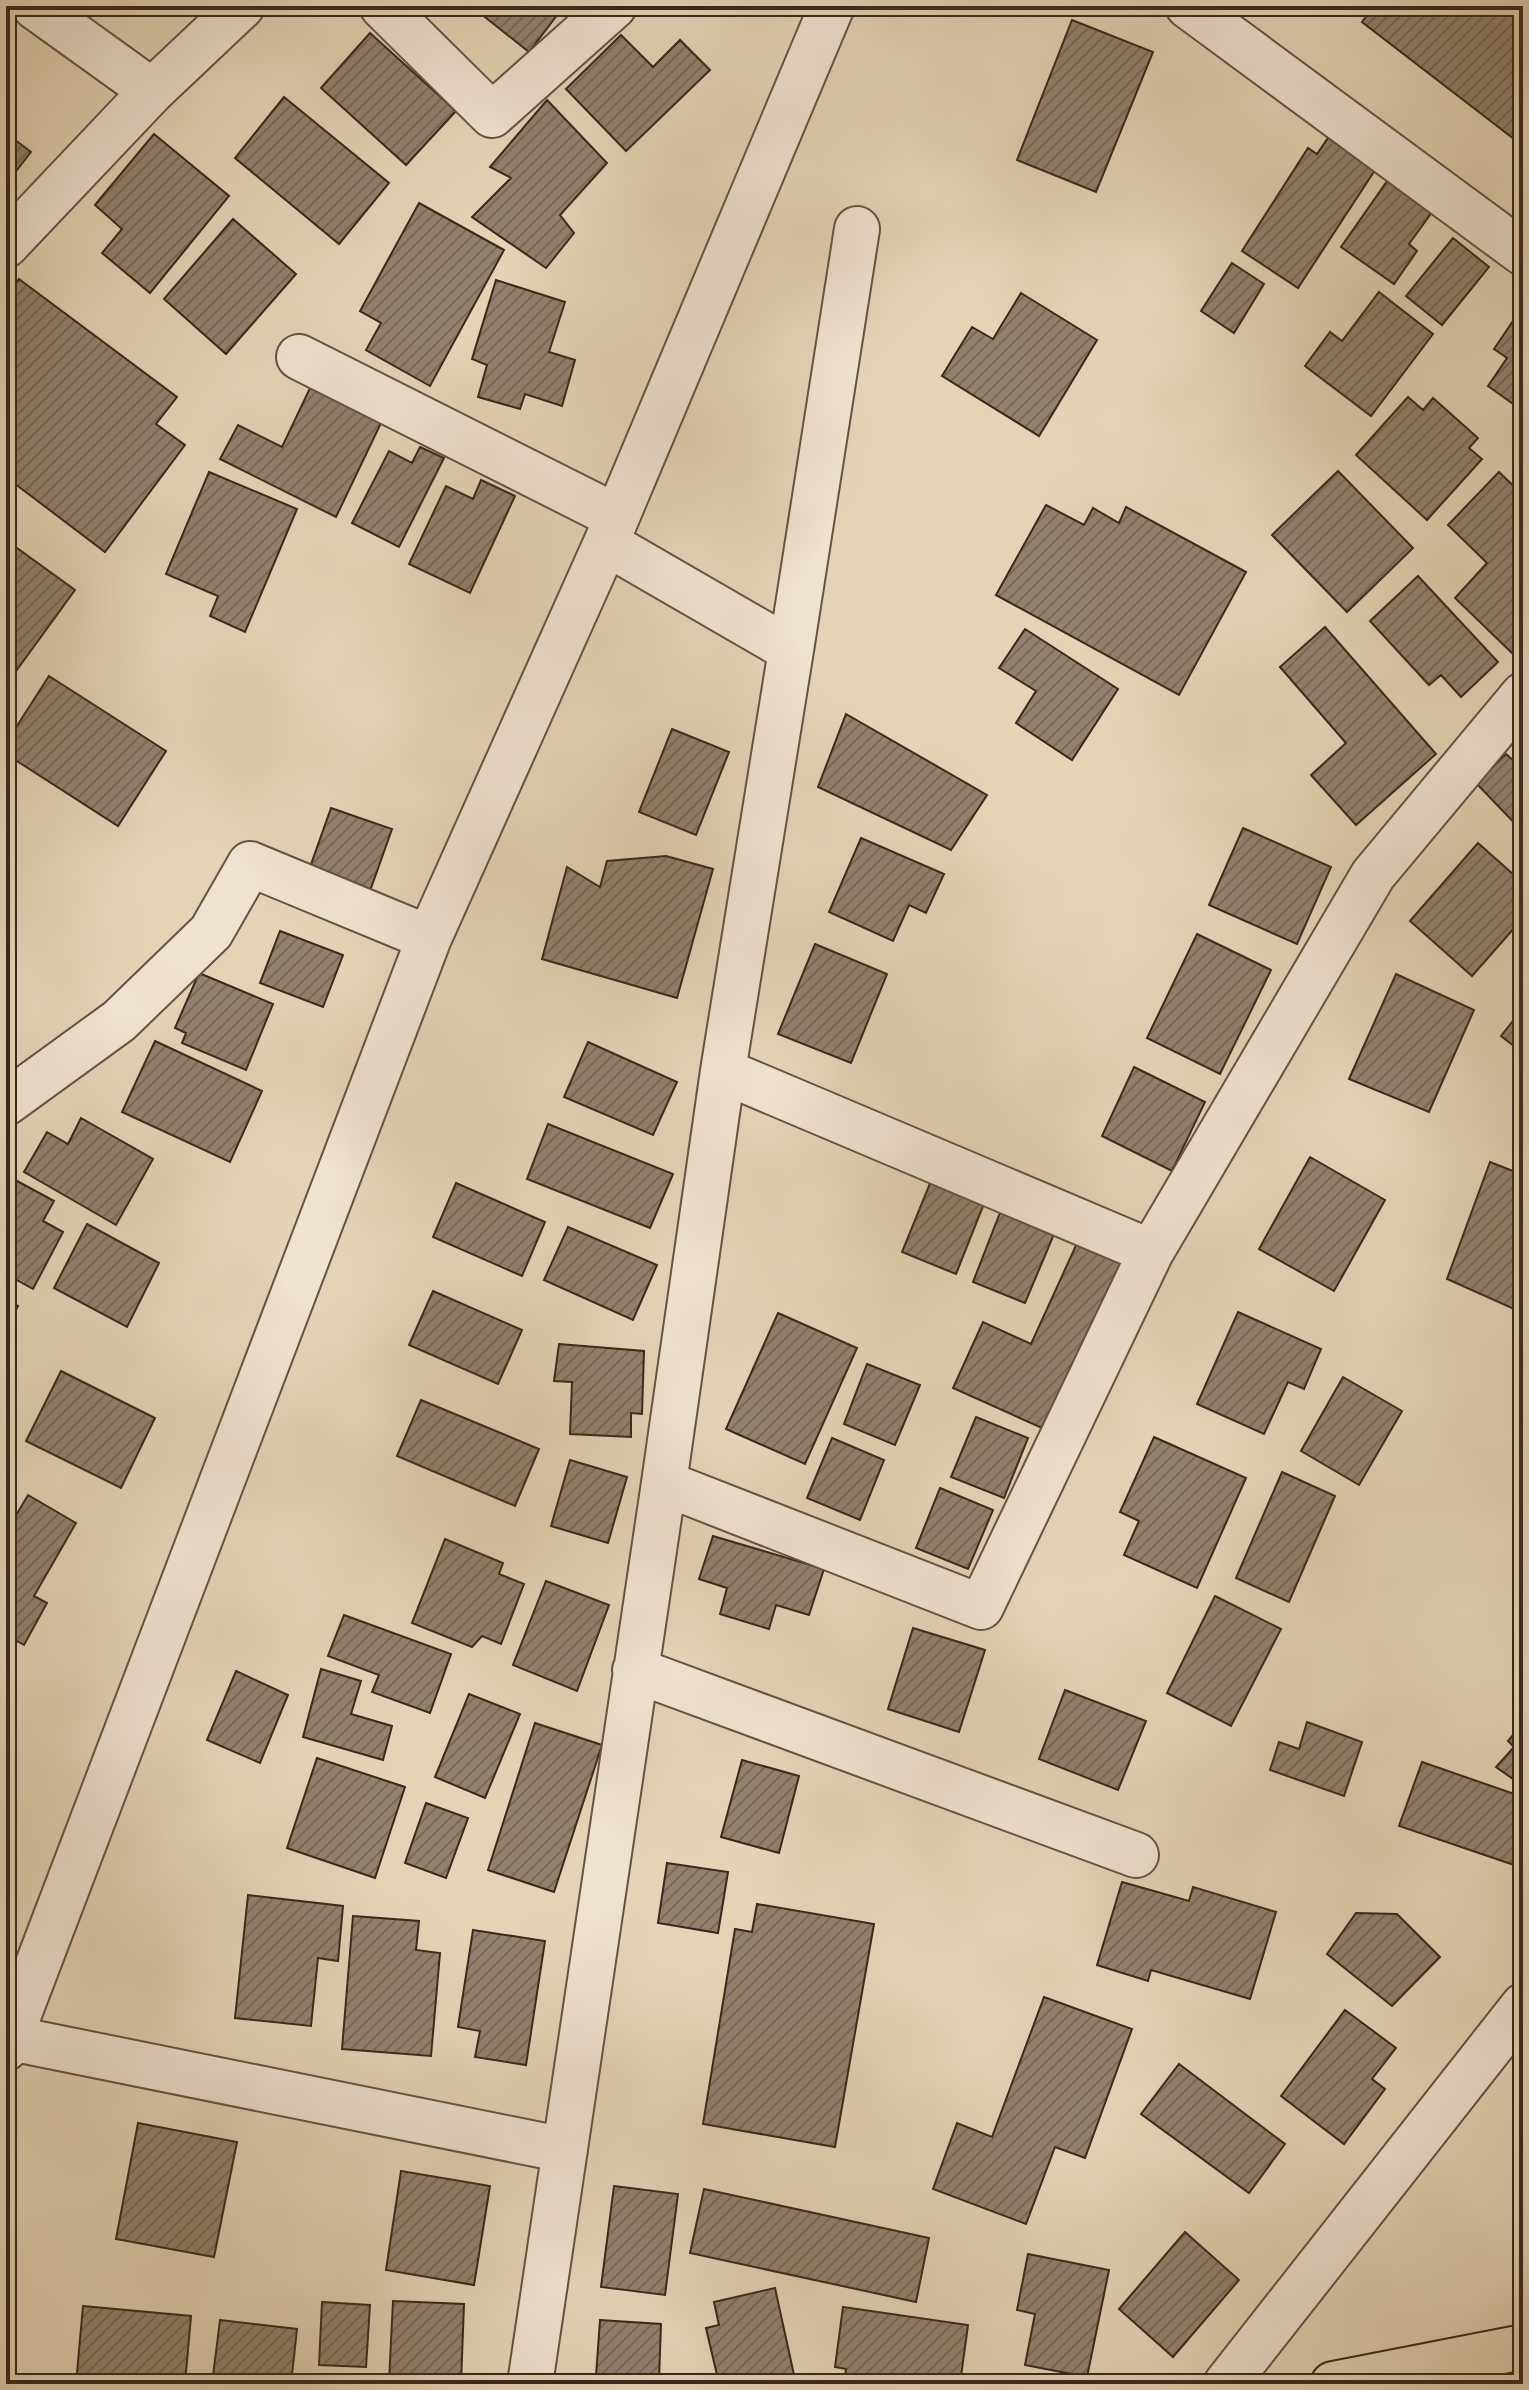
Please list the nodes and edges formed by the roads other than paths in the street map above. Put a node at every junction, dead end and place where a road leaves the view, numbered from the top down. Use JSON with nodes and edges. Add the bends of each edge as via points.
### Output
{"nodes":[{"id":1,"x":242,"y":6,"type":"edge"},
{"id":2,"x":382,"y":6,"type":"edge"},
{"id":3,"x":614,"y":6,"type":"edge"},
{"id":4,"x":832,"y":6,"type":"edge"},
{"id":5,"x":1188,"y":6,"type":"edge"},
{"id":6,"x":35,"y":7,"type":"edge"},
{"id":7,"x":152,"y":91,"type":"junction"},
{"id":8,"x":857,"y":229,"type":"dead end"},
{"id":9,"x":6,"y":245,"type":"edge"},
{"id":10,"x":1523,"y":253,"type":"edge"},
{"id":11,"x":299,"y":357,"type":"dead end"},
{"id":12,"x":612,"y":530,"type":"junction"},
{"id":13,"x":791,"y":650,"type":"junction"},
{"id":14,"x":1523,"y":695,"type":"edge"},
{"id":15,"x":429,"y":938,"type":"junction"},
{"id":16,"x":723,"y":1071,"type":"junction"},
{"id":17,"x":6,"y":1103,"type":"edge"},
{"id":18,"x":1151,"y":1252,"type":"junction"},
{"id":19,"x":664,"y":1483,"type":"junction"},
{"id":20,"x":635,"y":1670,"type":"junction"},
{"id":21,"x":1136,"y":1855,"type":"dead end"},
{"id":22,"x":1523,"y":2006,"type":"edge"},
{"id":23,"x":8,"y":2043,"type":"edge"},
{"id":24,"x":565,"y":2150,"type":"junction"},
{"id":25,"x":1523,"y":2347,"type":"edge"},
{"id":26,"x":530,"y":2384,"type":"edge"},
{"id":27,"x":1226,"y":2384,"type":"edge"},
{"id":28,"x":1333,"y":2384,"type":"edge"}],
"edges":[{"from":1,"to":7,"type":"street"},
{"from":2,"to":3,"type":"street","via":[[492,115]]},
{"from":4,"to":12,"type":"street"},
{"from":5,"to":10,"type":"street"},
{"from":6,"to":7,"type":"street"},
{"from":7,"to":9,"type":"street"},
{"from":8,"to":13,"type":"street"},
{"from":11,"to":12,"type":"street"},
{"from":12,"to":13,"type":"street"},
{"from":12,"to":15,"type":"street"},
{"from":13,"to":16,"type":"street"},
{"from":14,"to":18,"type":"street","via":[[1373,875]]},
{"from":15,"to":17,"type":"street","via":[[250,864],[211,932],[119,1021]]},
{"from":15,"to":23,"type":"street"},
{"from":16,"to":18,"type":"street"},
{"from":16,"to":19,"type":"street"},
{"from":18,"to":19,"type":"street","via":[[981,1607]]},
{"from":19,"to":20,"type":"street"},
{"from":20,"to":21,"type":"street"},
{"from":20,"to":24,"type":"street"},
{"from":22,"to":27,"type":"street"},
{"from":23,"to":24,"type":"street"},
{"from":24,"to":26,"type":"street"},
{"from":25,"to":28,"type":"main road"}]}
